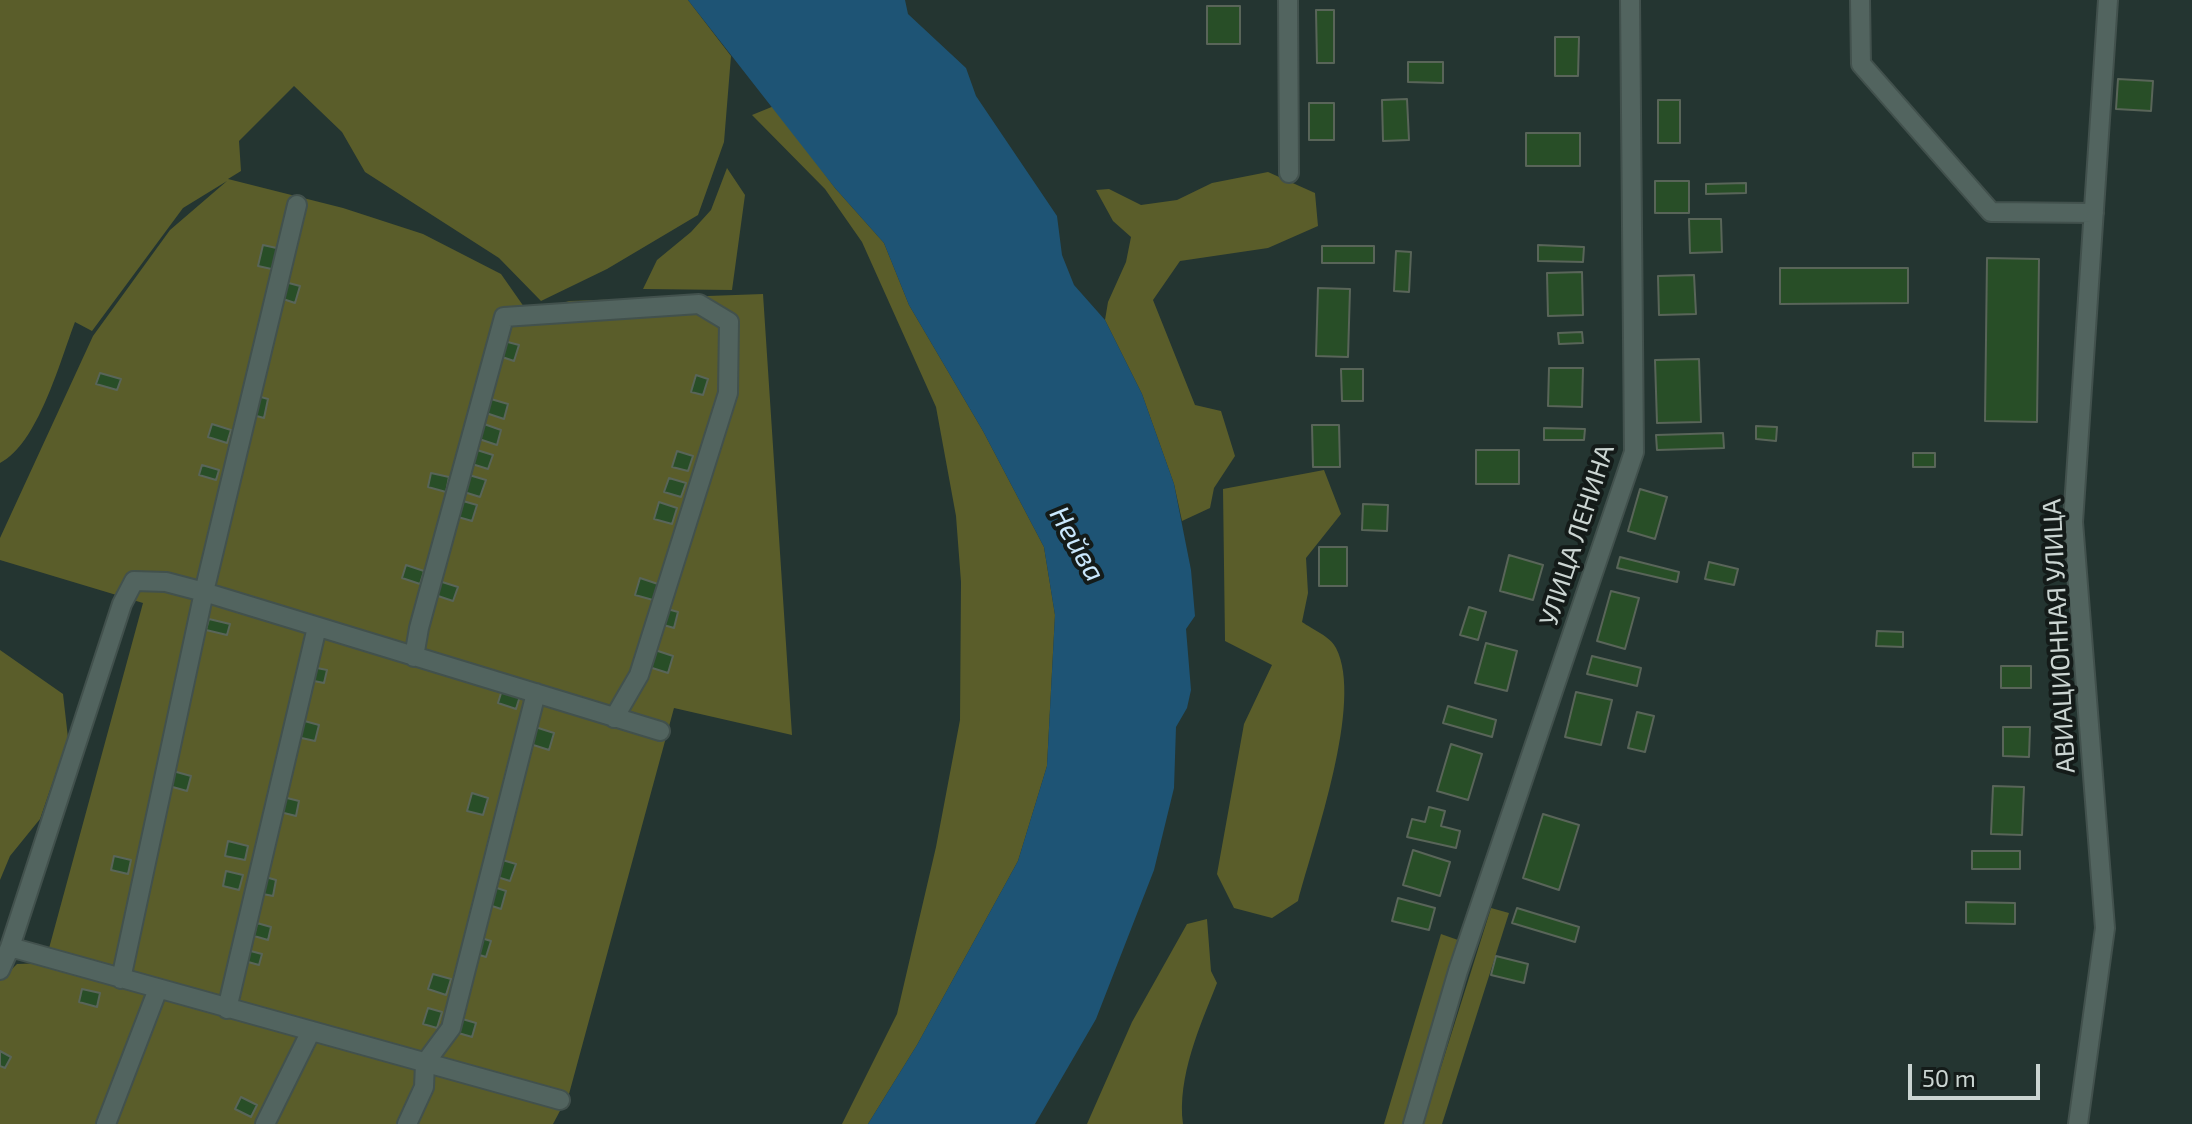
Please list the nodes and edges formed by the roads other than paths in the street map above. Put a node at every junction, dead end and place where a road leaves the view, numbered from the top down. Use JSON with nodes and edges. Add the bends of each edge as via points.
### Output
{"nodes":[{"id":1,"x":1288,"y":0,"type":"edge"},
{"id":2,"x":1630,"y":0,"type":"edge"},
{"id":3,"x":1860,"y":0,"type":"edge"},
{"id":4,"x":2108,"y":0,"type":"edge"},
{"id":5,"x":1289,"y":173,"type":"dead end"},
{"id":6,"x":297,"y":205,"type":"dead end"},
{"id":7,"x":2094,"y":213,"type":"junction"},
{"id":8,"x":204,"y":592,"type":"junction"},
{"id":9,"x":317,"y":627,"type":"junction"},
{"id":10,"x":414,"y":657,"type":"junction"},
{"id":11,"x":536,"y":693,"type":"junction"},
{"id":12,"x":614,"y":718,"type":"junction"},
{"id":13,"x":660,"y":731,"type":"dead end"},
{"id":14,"x":10,"y":947,"type":"junction"},
{"id":15,"x":0,"y":970,"type":"edge"},
{"id":16,"x":121,"y":979,"type":"junction"},
{"id":17,"x":158,"y":989,"type":"junction"},
{"id":18,"x":227,"y":1009,"type":"junction"},
{"id":19,"x":311,"y":1031,"type":"junction"},
{"id":20,"x":425,"y":1063,"type":"junction"},
{"id":21,"x":560,"y":1100,"type":"dead end"},
{"id":22,"x":106,"y":1124,"type":"edge"},
{"id":23,"x":265,"y":1124,"type":"edge"},
{"id":24,"x":407,"y":1124,"type":"edge"},
{"id":25,"x":1413,"y":1124,"type":"edge"},
{"id":26,"x":2078,"y":1124,"type":"edge"}],
"edges":[{"from":1,"to":5,"type":"street"},
{"from":2,"to":25,"type":"street","name":"УЛИЦА ЛЕНИНА","via":[[1634,452],[1458,971]]},
{"from":3,"to":7,"type":"street","via":[[1861,64],[1991,212]]},
{"from":4,"to":7,"type":"street","name":"АВИАЦИОННАЯ УЛИЦА"},
{"from":6,"to":8,"type":"street"},
{"from":7,"to":26,"type":"street","name":"АВИАЦИОННАЯ УЛИЦА","via":[[2073,522],[2105,928]]},
{"from":8,"to":9,"type":"street"},
{"from":8,"to":14,"type":"street","via":[[134,581]]},
{"from":8,"to":16,"type":"street"},
{"from":9,"to":10,"type":"street"},
{"from":9,"to":18,"type":"street"},
{"from":10,"to":11,"type":"street"},
{"from":10,"to":12,"type":"street","via":[[504,317],[699,304],[729,322],[728,393],[639,675]]},
{"from":11,"to":12,"type":"street"},
{"from":11,"to":20,"type":"street","via":[[451,1028]]},
{"from":12,"to":13,"type":"street"},
{"from":14,"to":15,"type":"street"},
{"from":14,"to":16,"type":"street"},
{"from":16,"to":17,"type":"street"},
{"from":17,"to":18,"type":"street"},
{"from":17,"to":22,"type":"street"},
{"from":18,"to":19,"type":"street"},
{"from":19,"to":20,"type":"street"},
{"from":19,"to":23,"type":"street"},
{"from":20,"to":21,"type":"street"},
{"from":20,"to":24,"type":"street","via":[[424,1087]]}]}
